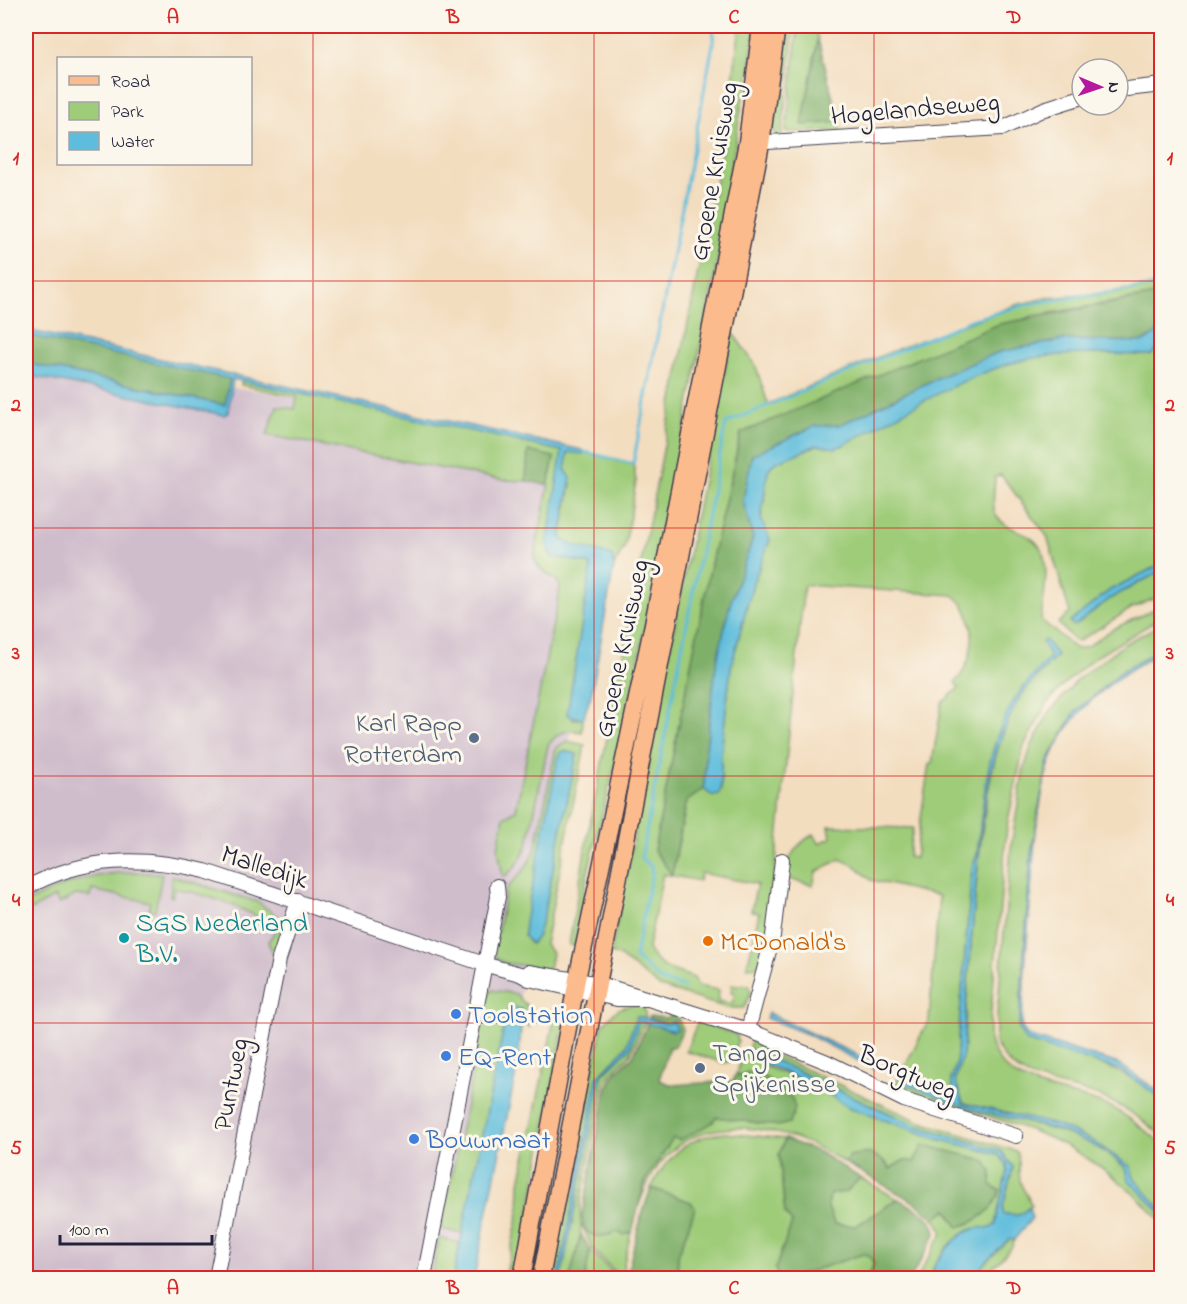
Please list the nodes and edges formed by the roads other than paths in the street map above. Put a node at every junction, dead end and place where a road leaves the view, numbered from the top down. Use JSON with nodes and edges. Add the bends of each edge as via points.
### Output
{"nodes":[{"id":1,"x":761,"y":26,"type":"edge"},
{"id":2,"x":777,"y":26,"type":"edge"},
{"id":3,"x":1161,"y":86,"type":"edge"},
{"id":4,"x":1130,"y":89,"type":"edge"},
{"id":5,"x":1070,"y":101,"type":"edge"},
{"id":6,"x":754,"y":143,"type":"junction"},
{"id":7,"x":782,"y":861,"type":"dead end"},
{"id":8,"x":497,"y":886,"type":"dead end"},
{"id":9,"x":26,"y":888,"type":"edge"},
{"id":10,"x":298,"y":901,"type":"junction"},
{"id":11,"x":487,"y":965,"type":"junction"},
{"id":12,"x":576,"y":985,"type":"junction"},
{"id":13,"x":599,"y":989,"type":"junction"},
{"id":14,"x":748,"y":1030,"type":"junction"},
{"id":15,"x":1016,"y":1136,"type":"dead end"},
{"id":16,"x":216,"y":1278,"type":"edge"},
{"id":17,"x":424,"y":1278,"type":"edge"},
{"id":18,"x":522,"y":1278,"type":"edge"},
{"id":19,"x":541,"y":1278,"type":"edge"}],
"edges":[{"from":1,"to":6,"type":"main road","name":"Groene Kruisweg"},
{"from":2,"to":6,"type":"main road","name":"Groene Kruisweg"},
{"from":3,"to":4,"type":"street"},
{"from":5,"to":6,"type":"street","name":"Hogelandseweg","via":[[1003,128]]},
{"from":6,"to":12,"type":"main road","name":"Groene Kruisweg"},
{"from":6,"to":13,"type":"main road","name":"Groene Kruisweg"},
{"from":7,"to":14,"type":"street","via":[[773,936]]},
{"from":8,"to":11,"type":"street"},
{"from":9,"to":10,"type":"street","name":"Malledijk","via":[[75,866],[136,859],[205,871]]},
{"from":10,"to":11,"type":"street","name":"Malledijk"},
{"from":10,"to":16,"type":"street","name":"Puntweg","via":[[279,959]]},
{"from":11,"to":12,"type":"street","name":"Malledijk","via":[[529,980]]},
{"from":11,"to":17,"type":"street"},
{"from":12,"to":13,"type":"street","name":"Malledijk"},
{"from":12,"to":18,"type":"main road","name":"Groene Kruisweg"},
{"from":13,"to":14,"type":"street","name":"Borgtweg","via":[[647,999]]},
{"from":13,"to":19,"type":"main road","name":"Groene Kruisweg"},
{"from":14,"to":15,"type":"street","name":"Borgtweg","via":[[827,1062],[904,1100]]}]}
